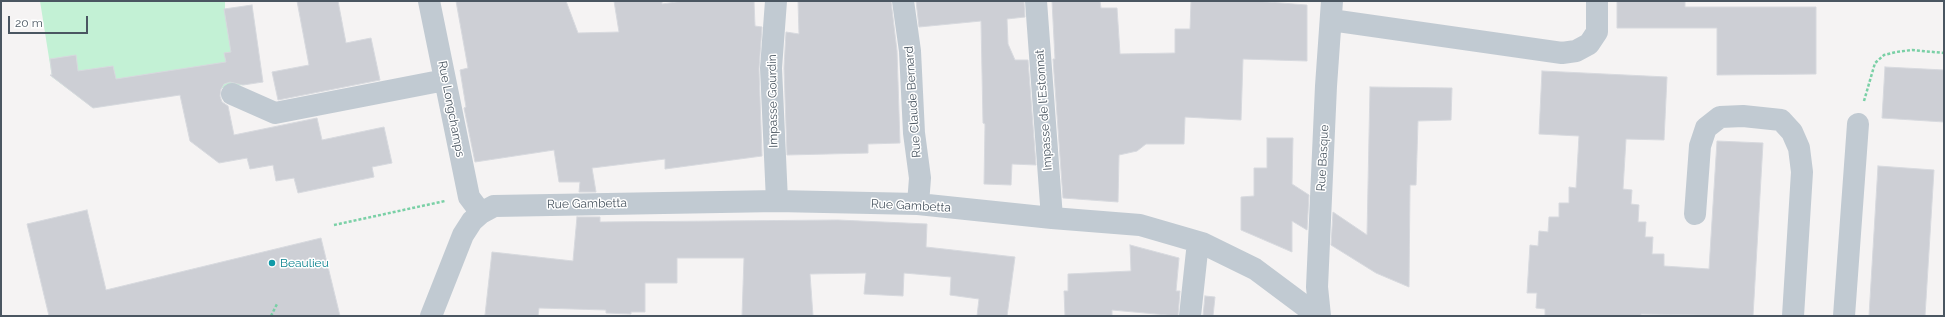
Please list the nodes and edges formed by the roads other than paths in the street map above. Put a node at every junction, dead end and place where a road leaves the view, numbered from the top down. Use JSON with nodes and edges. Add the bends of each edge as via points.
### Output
{"nodes":[{"id":1,"x":429,"y":1,"type":"edge"},
{"id":2,"x":776,"y":1,"type":"edge"},
{"id":3,"x":903,"y":1,"type":"edge"},
{"id":4,"x":1036,"y":1,"type":"edge"},
{"id":5,"x":1597,"y":1,"type":"edge"},
{"id":6,"x":1332,"y":10,"type":"edge"},
{"id":7,"x":445,"y":80,"type":"junction"},
{"id":8,"x":232,"y":94,"type":"dead end"},
{"id":9,"x":1858,"y":124,"type":"road end"},
{"id":10,"x":777,"y":201,"type":"junction"},
{"id":11,"x":918,"y":204,"type":"junction"},
{"id":12,"x":482,"y":213,"type":"junction"},
{"id":13,"x":1696,"y":214,"type":"dead end"},
{"id":14,"x":1052,"y":218,"type":"junction"},
{"id":15,"x":1198,"y":242,"type":"junction"},
{"id":16,"x":431,"y":316,"type":"edge"},
{"id":17,"x":1190,"y":316,"type":"edge"},
{"id":18,"x":1319,"y":316,"type":"edge"},
{"id":19,"x":1793,"y":316,"type":"edge"},
{"id":20,"x":1844,"y":316,"type":"edge"}],
"edges":[{"from":1,"to":7,"type":"street","name":"Rue Longchamps"},
{"from":2,"to":10,"type":"street","name":"Impasse Gourdin","via":[[770,68]]},
{"from":3,"to":11,"type":"street","name":"Rue Claude Bernard","via":[[910,51],[914,133],[920,178]]},
{"from":4,"to":14,"type":"street","name":"Impasse de l'Estonnat"},
{"from":5,"to":6,"type":"street","via":[[1597,32],[1589,44],[1576,51],[1562,52]]},
{"from":6,"to":18,"type":"street","name":"Rue Basque","via":[[1317,287]]},
{"from":7,"to":8,"type":"street","via":[[276,113]]},
{"from":7,"to":12,"type":"street","name":"Rue Longchamps","via":[[469,197]]},
{"from":9,"to":20,"type":"street"},
{"from":10,"to":11,"type":"street","name":"Rue Gambetta"},
{"from":10,"to":12,"type":"street","name":"Rue Gambetta","via":[[494,206]]},
{"from":11,"to":14,"type":"street","name":"Rue Gambetta"},
{"from":12,"to":16,"type":"street","via":[[472,221],[463,235]]},
{"from":13,"to":19,"type":"street","via":[[1700,146],[1706,128],[1720,117],[1743,116],[1781,120],[1792,132],[1799,148],[1802,172]]},
{"from":14,"to":15,"type":"street","name":"Rue Gambetta","via":[[1140,225]]},
{"from":15,"to":17,"type":"street"},
{"from":15,"to":18,"type":"street","name":"Rue Gambetta","via":[[1255,269]]}]}
